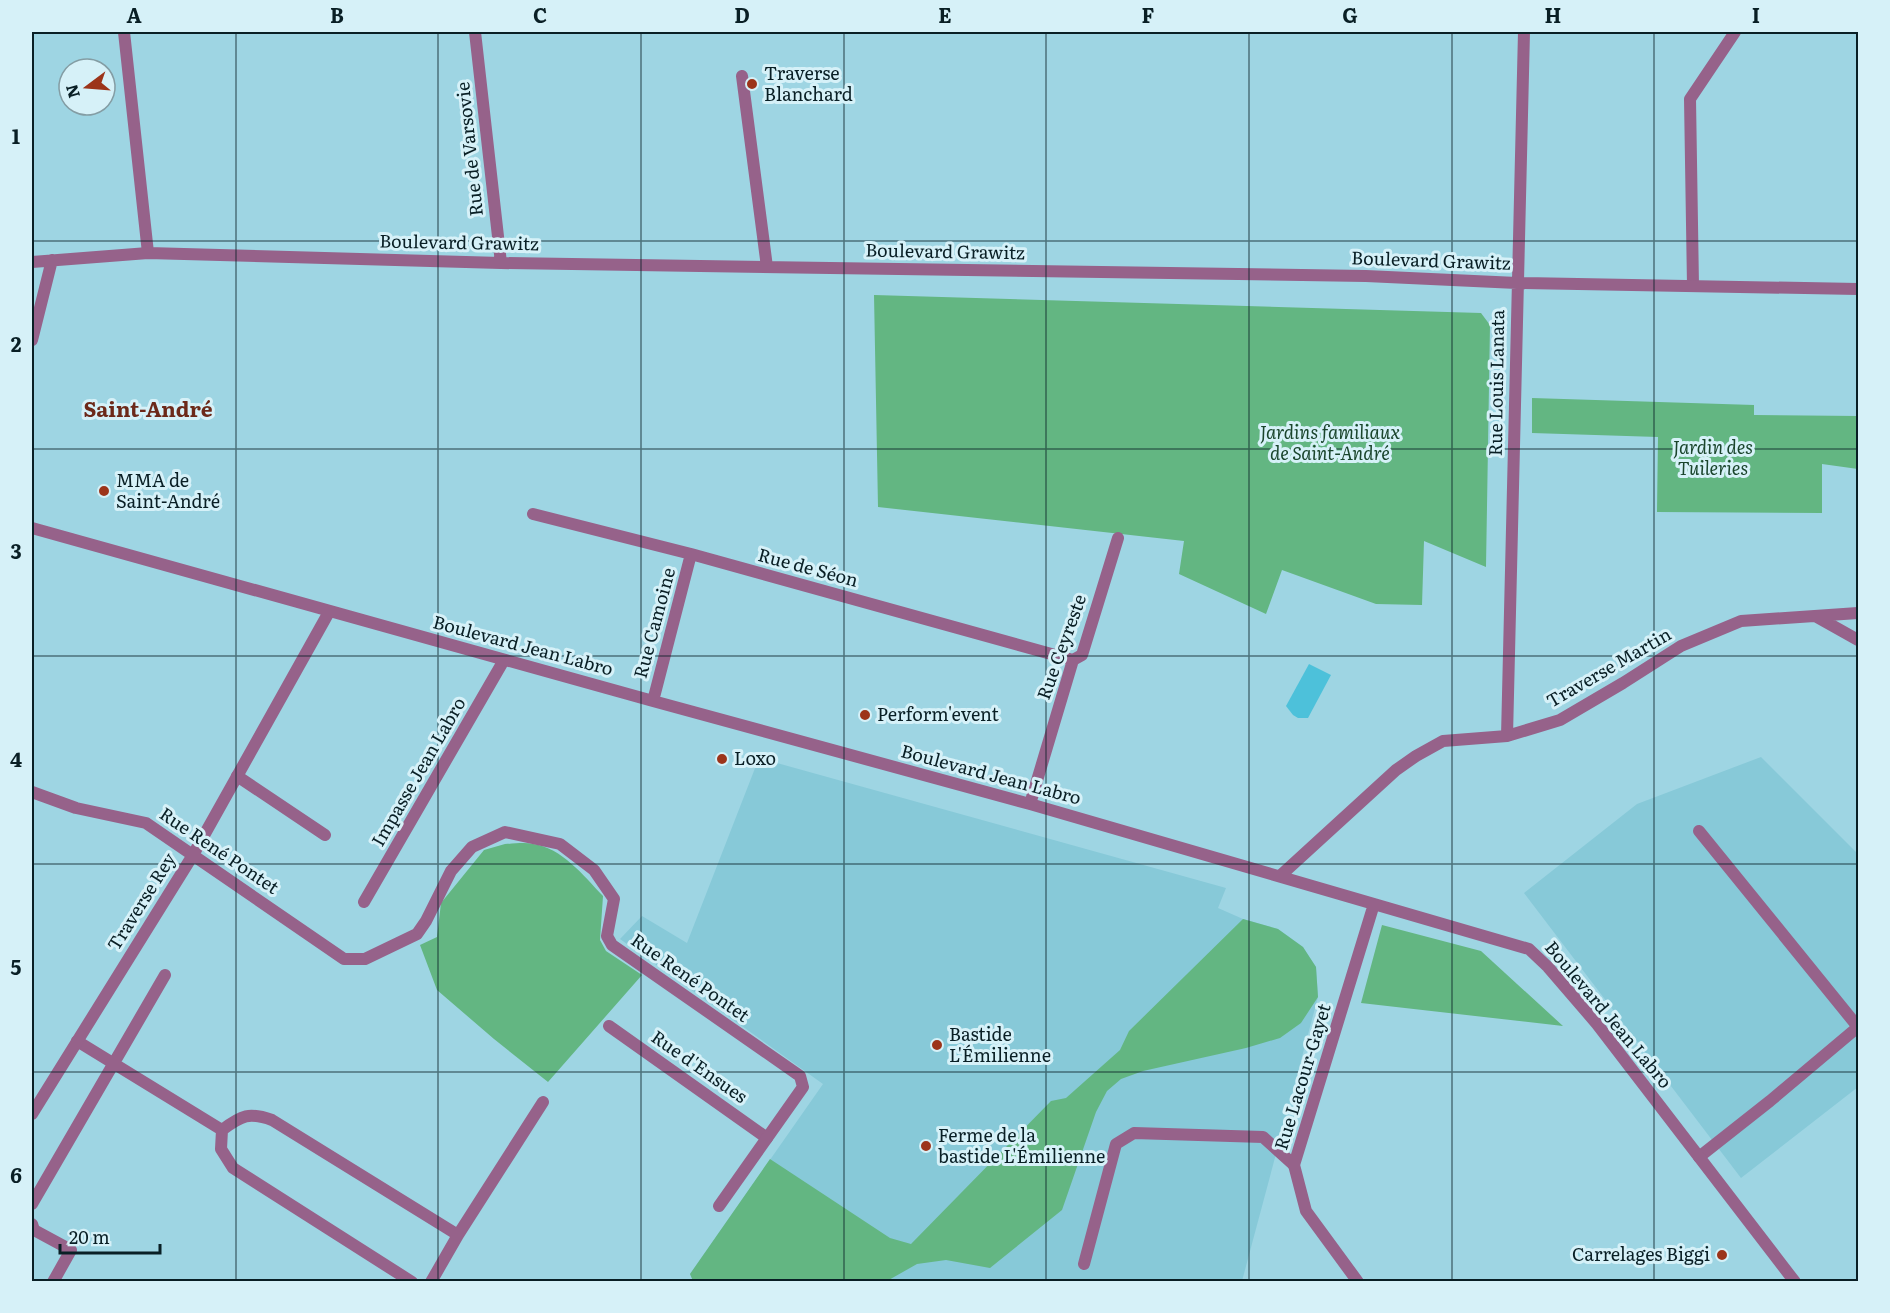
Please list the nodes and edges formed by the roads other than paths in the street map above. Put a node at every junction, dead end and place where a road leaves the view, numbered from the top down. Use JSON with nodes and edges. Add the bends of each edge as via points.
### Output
{"nodes":[{"id":1,"x":124,"y":32,"type":"edge"},
{"id":2,"x":476,"y":32,"type":"edge"},
{"id":3,"x":1524,"y":32,"type":"edge"},
{"id":4,"x":1735,"y":32,"type":"edge"},
{"id":5,"x":742,"y":76,"type":"dead end"},
{"id":6,"x":148,"y":253,"type":"junction"},
{"id":7,"x":52,"y":260,"type":"junction"},
{"id":8,"x":32,"y":262,"type":"edge"},
{"id":9,"x":501,"y":263,"type":"junction"},
{"id":10,"x":767,"y":267,"type":"junction"},
{"id":11,"x":1517,"y":283,"type":"junction"},
{"id":12,"x":1693,"y":286,"type":"junction"},
{"id":13,"x":1858,"y":289,"type":"edge"},
{"id":14,"x":32,"y":340,"type":"edge"},
{"id":15,"x":534,"y":514,"type":"dead end"},
{"id":16,"x":32,"y":528,"type":"edge"},
{"id":17,"x":1118,"y":538,"type":"dead end"},
{"id":18,"x":691,"y":554,"type":"junction"},
{"id":19,"x":329,"y":612,"type":"junction"},
{"id":20,"x":1858,"y":614,"type":"edge"},
{"id":21,"x":1816,"y":616,"type":"junction"},
{"id":22,"x":1858,"y":640,"type":"edge"},
{"id":23,"x":504,"y":660,"type":"junction"},
{"id":24,"x":1073,"y":660,"type":"junction"},
{"id":25,"x":653,"y":701,"type":"junction"},
{"id":26,"x":1507,"y":736,"type":"junction"},
{"id":27,"x":237,"y":776,"type":"junction"},
{"id":28,"x":32,"y":792,"type":"edge"},
{"id":29,"x":1030,"y":804,"type":"junction"},
{"id":30,"x":1699,"y":831,"type":"dead end"},
{"id":31,"x":325,"y":835,"type":"dead end"},
{"id":32,"x":194,"y":855,"type":"junction"},
{"id":33,"x":1280,"y":876,"type":"junction"},
{"id":34,"x":364,"y":902,"type":"dead end"},
{"id":35,"x":1374,"y":904,"type":"junction"},
{"id":36,"x":165,"y":975,"type":"dead end"},
{"id":37,"x":609,"y":1026,"type":"dead end"},
{"id":38,"x":1858,"y":1027,"type":"edge"},
{"id":39,"x":77,"y":1041,"type":"junction"},
{"id":40,"x":112,"y":1063,"type":"junction"},
{"id":41,"x":543,"y":1102,"type":"dead end"},
{"id":42,"x":32,"y":1114,"type":"edge"},
{"id":43,"x":222,"y":1130,"type":"junction"},
{"id":44,"x":767,"y":1138,"type":"junction"},
{"id":45,"x":1699,"y":1157,"type":"junction"},
{"id":46,"x":1294,"y":1165,"type":"junction"},
{"id":47,"x":32,"y":1204,"type":"edge"},
{"id":48,"x":719,"y":1206,"type":"dead end"},
{"id":49,"x":32,"y":1224,"type":"edge"},
{"id":50,"x":458,"y":1235,"type":"junction"},
{"id":51,"x":1084,"y":1264,"type":"dead end"},
{"id":52,"x":53,"y":1281,"type":"edge"},
{"id":53,"x":412,"y":1281,"type":"edge"},
{"id":54,"x":431,"y":1281,"type":"edge"},
{"id":55,"x":1358,"y":1281,"type":"edge"},
{"id":56,"x":1795,"y":1281,"type":"edge"}],
"edges":[{"from":1,"to":6,"type":"street"},
{"from":2,"to":9,"type":"street","name":"Rue de Varsovie"},
{"from":3,"to":11,"type":"street","name":"Rue Louis Lanata"},
{"from":4,"to":12,"type":"street","via":[[1690,99]]},
{"from":5,"to":10,"type":"street"},
{"from":6,"to":7,"type":"street","name":"Boulevard Grawitz"},
{"from":6,"to":9,"type":"street","name":"Boulevard Grawitz"},
{"from":7,"to":8,"type":"street","name":"Boulevard Grawitz"},
{"from":7,"to":14,"type":"street"},
{"from":9,"to":10,"type":"street","name":"Boulevard Grawitz"},
{"from":10,"to":11,"type":"street","name":"Boulevard Grawitz","via":[[1366,276]]},
{"from":11,"to":12,"type":"street","name":"Boulevard Grawitz"},
{"from":11,"to":26,"type":"street","name":"Rue Louis Lanata"},
{"from":12,"to":13,"type":"street","name":"Boulevard Grawitz"},
{"from":15,"to":18,"type":"street","name":"Rue de Séon"},
{"from":16,"to":19,"type":"street","name":"Boulevard Jean Labro"},
{"from":17,"to":24,"type":"street","name":"Rue Ceyreste","via":[[1082,655]]},
{"from":18,"to":24,"type":"street","name":"Rue de Séon"},
{"from":18,"to":25,"type":"street","name":"Rue Camoine"},
{"from":19,"to":23,"type":"street","name":"Boulevard Jean Labro"},
{"from":19,"to":27,"type":"street","name":"Traverse Rey"},
{"from":20,"to":21,"type":"street","name":"Traverse Martin"},
{"from":21,"to":22,"type":"street"},
{"from":21,"to":26,"type":"street","name":"Traverse Martin","via":[[1741,621],[1681,646],[1560,720]]},
{"from":23,"to":25,"type":"street","name":"Boulevard Jean Labro"},
{"from":23,"to":34,"type":"street","name":"Impasse Jean Labro"},
{"from":24,"to":29,"type":"street","name":"Rue Ceyreste"},
{"from":25,"to":29,"type":"street","name":"Boulevard Jean Labro"},
{"from":26,"to":33,"type":"street","name":"Traverse Martin","via":[[1443,741],[1416,756],[1395,770]]},
{"from":27,"to":31,"type":"street"},
{"from":27,"to":32,"type":"street","name":"Traverse Rey"},
{"from":28,"to":32,"type":"street","name":"Rue René Pontet","via":[[76,808],[146,823]]},
{"from":29,"to":33,"type":"street","name":"Boulevard Jean Labro"},
{"from":30,"to":38,"type":"street"},
{"from":32,"to":39,"type":"street","name":"Traverse Rey"},
{"from":32,"to":44,"type":"street","name":"Rue René Pontet","via":[[344,959],[365,959],[417,934],[451,871],[472,847],[505,832],[560,843],[594,870],[614,899],[607,936],[612,945],[800,1076],[803,1087]]},
{"from":33,"to":35,"type":"street","name":"Boulevard Jean Labro"},
{"from":35,"to":45,"type":"street","name":"Boulevard Jean Labro","via":[[1529,949],[1597,1024]]},
{"from":35,"to":46,"type":"street","name":"Rue Lacour-Gayet"},
{"from":36,"to":40,"type":"street"},
{"from":37,"to":44,"type":"street","name":"Rue d'Ensues"},
{"from":38,"to":45,"type":"street"},
{"from":39,"to":40,"type":"street"},
{"from":39,"to":42,"type":"street","name":"Traverse Rey"},
{"from":40,"to":43,"type":"street"},
{"from":40,"to":47,"type":"street"},
{"from":41,"to":50,"type":"street"},
{"from":43,"to":50,"type":"street","via":[[239,1117],[256,1114],[272,1120]]},
{"from":43,"to":53,"type":"street","via":[[221,1149],[232,1168]]},
{"from":44,"to":48,"type":"street","name":"Rue René Pontet"},
{"from":45,"to":56,"type":"street","name":"Boulevard Jean Labro"},
{"from":46,"to":51,"type":"street","via":[[1263,1137],[1134,1133],[1116,1144]]},
{"from":46,"to":55,"type":"street","name":"Rue Lacour-Gayet","via":[[1306,1211]]},
{"from":49,"to":52,"type":"street","via":[[34,1230],[71,1250]]},
{"from":50,"to":54,"type":"street"}]}
